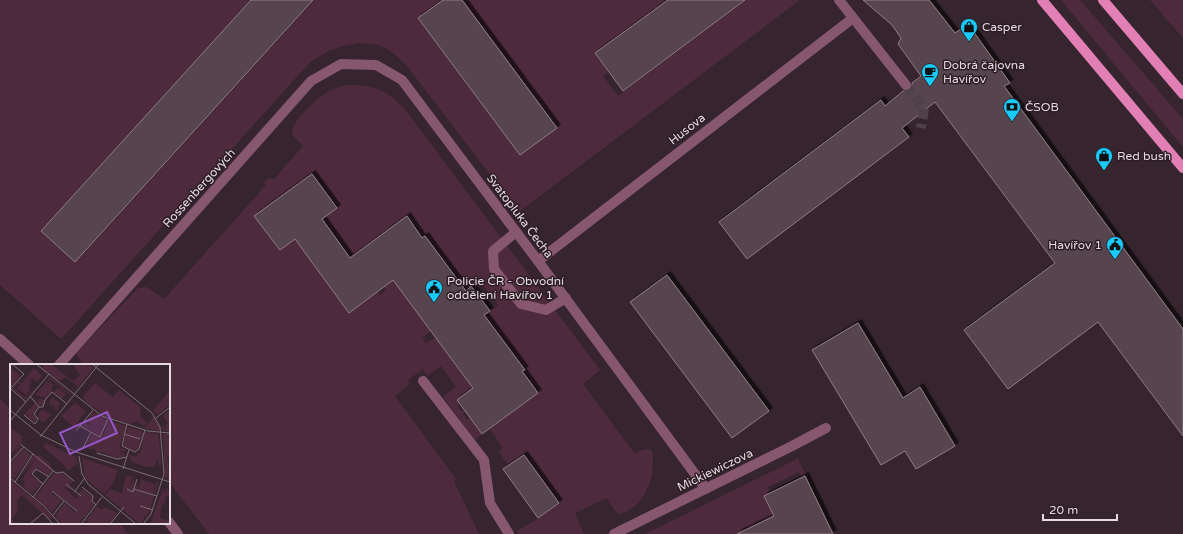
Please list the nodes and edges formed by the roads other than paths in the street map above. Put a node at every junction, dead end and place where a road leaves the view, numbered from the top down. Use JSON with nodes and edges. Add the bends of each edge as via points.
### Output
{"nodes":[{"id":1,"x":839,"y":0,"type":"edge"},
{"id":2,"x":1042,"y":0,"type":"edge"},
{"id":3,"x":1103,"y":0,"type":"edge"},
{"id":4,"x":853,"y":18,"type":"junction"},
{"id":5,"x":376,"y":65,"type":"joint"},
{"id":6,"x":906,"y":85,"type":"tunnel mouth"},
{"id":7,"x":1183,"y":94,"type":"edge"},
{"id":8,"x":1183,"y":168,"type":"edge"},
{"id":9,"x":516,"y":232,"type":"junction"},
{"id":10,"x":538,"y":260,"type":"junction"},
{"id":11,"x":566,"y":298,"type":"junction"},
{"id":12,"x":0,"y":339,"type":"edge"},
{"id":13,"x":28,"y":364,"type":"edge"},
{"id":14,"x":60,"y":364,"type":"edge"},
{"id":15,"x":423,"y":382,"type":"dead end"},
{"id":16,"x":826,"y":428,"type":"dead end"},
{"id":17,"x":706,"y":489,"type":"junction"},
{"id":18,"x":170,"y":523,"type":"edge"},
{"id":19,"x":178,"y":534,"type":"edge"},
{"id":20,"x":509,"y":534,"type":"edge"},
{"id":21,"x":614,"y":534,"type":"edge"}],
"edges":[{"from":1,"to":4,"type":"street"},
{"from":2,"to":8,"type":"main road"},
{"from":3,"to":7,"type":"main road"},
{"from":4,"to":6,"type":"street"},
{"from":4,"to":10,"type":"street","name":"Husova"},
{"from":5,"to":9,"type":"street","name":"Svatopluka Čecha","via":[[402,80]]},
{"from":5,"to":14,"type":"street","name":"Rossenbergových","via":[[341,64],[311,81]]},
{"from":9,"to":10,"type":"street","name":"Svatopluka Čecha"},
{"from":9,"to":11,"type":"street","via":[[493,250],[494,269],[521,304],[546,310]]},
{"from":10,"to":11,"type":"street","name":"Svatopluka Čecha"},
{"from":11,"to":17,"type":"street","name":"Svatopluka Čecha"},
{"from":12,"to":13,"type":"street"},
{"from":15,"to":20,"type":"street","via":[[484,460],[490,503]]},
{"from":16,"to":17,"type":"street","name":"Mickiewiczova"},
{"from":17,"to":21,"type":"street","name":"Mickiewiczova"},
{"from":18,"to":19,"type":"street"}]}
